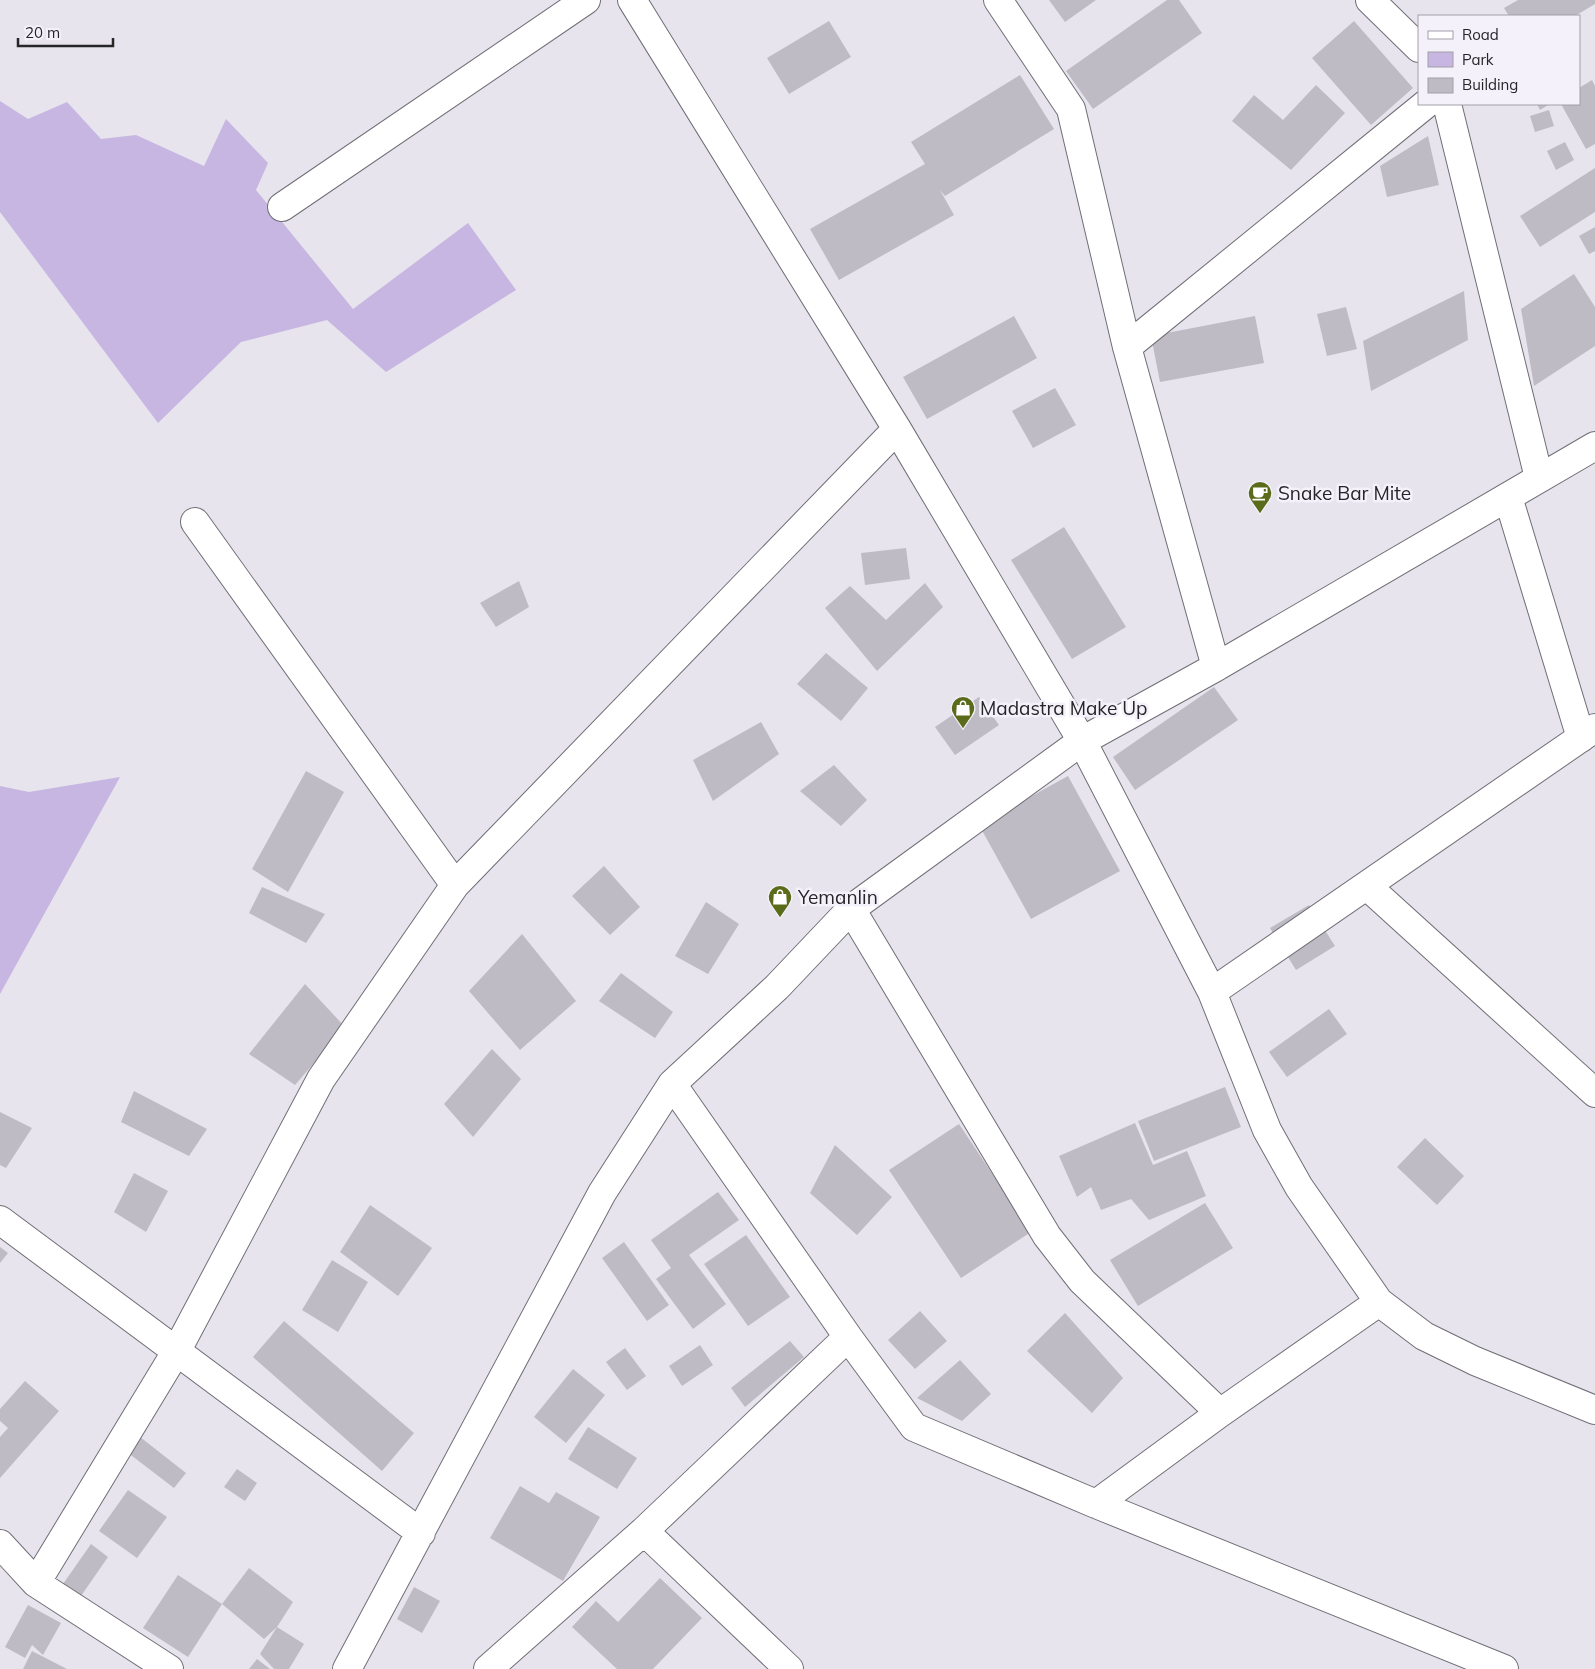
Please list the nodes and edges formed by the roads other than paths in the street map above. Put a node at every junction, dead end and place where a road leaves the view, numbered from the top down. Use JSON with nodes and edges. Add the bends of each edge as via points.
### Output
{"nodes":[{"id":1,"x":586,"y":0,"type":"edge"},
{"id":2,"x":632,"y":0,"type":"edge"},
{"id":3,"x":998,"y":0,"type":"edge"},
{"id":4,"x":1370,"y":0,"type":"edge"},
{"id":5,"x":1418,"y":47,"type":"edge"},
{"id":6,"x":1425,"y":105,"type":"edge"},
{"id":7,"x":1446,"y":105,"type":"edge"},
{"id":8,"x":282,"y":207,"type":"dead end"},
{"id":9,"x":1127,"y":347,"type":"junction"},
{"id":10,"x":898,"y":428,"type":"junction"},
{"id":11,"x":1595,"y":446,"type":"edge"},
{"id":12,"x":1539,"y":478,"type":"junction"},
{"id":13,"x":1508,"y":497,"type":"junction"},
{"id":14,"x":195,"y":522,"type":"dead end"},
{"id":15,"x":1216,"y":667,"type":"junction"},
{"id":16,"x":1588,"y":733,"type":"edge"},
{"id":17,"x":1082,"y":741,"type":"junction"},
{"id":18,"x":455,"y":885,"type":"junction"},
{"id":19,"x":1367,"y":886,"type":"junction"},
{"id":20,"x":852,"y":909,"type":"junction"},
{"id":21,"x":1212,"y":992,"type":"junction"},
{"id":22,"x":1591,"y":1081,"type":"edge"},
{"id":23,"x":672,"y":1084,"type":"junction"},
{"id":24,"x":0,"y":1220,"type":"edge"},
{"id":25,"x":1379,"y":1302,"type":"junction"},
{"id":26,"x":848,"y":1337,"type":"junction"},
{"id":27,"x":176,"y":1352,"type":"junction"},
{"id":28,"x":1595,"y":1410,"type":"edge"},
{"id":29,"x":1220,"y":1413,"type":"junction"},
{"id":30,"x":1096,"y":1504,"type":"junction"},
{"id":31,"x":644,"y":1531,"type":"junction"},
{"id":32,"x":421,"y":1533,"type":"junction"},
{"id":33,"x":0,"y":1544,"type":"edge"},
{"id":34,"x":36,"y":1583,"type":"junction"},
{"id":35,"x":169,"y":1669,"type":"edge"},
{"id":36,"x":347,"y":1669,"type":"edge"},
{"id":37,"x":488,"y":1669,"type":"edge"},
{"id":38,"x":789,"y":1669,"type":"edge"},
{"id":39,"x":1504,"y":1669,"type":"edge"}],
"edges":[{"from":1,"to":8,"type":"street"},
{"from":2,"to":10,"type":"street"},
{"from":3,"to":9,"type":"street","via":[[1071,109]]},
{"from":4,"to":5,"type":"street"},
{"from":6,"to":9,"type":"street"},
{"from":7,"to":12,"type":"street"},
{"from":9,"to":15,"type":"street"},
{"from":10,"to":17,"type":"street"},
{"from":10,"to":18,"type":"street"},
{"from":11,"to":12,"type":"street"},
{"from":12,"to":13,"type":"street"},
{"from":13,"to":15,"type":"street"},
{"from":13,"to":16,"type":"street"},
{"from":14,"to":18,"type":"street"},
{"from":15,"to":17,"type":"street"},
{"from":16,"to":19,"type":"street"},
{"from":17,"to":20,"type":"street"},
{"from":17,"to":21,"type":"street"},
{"from":18,"to":27,"type":"street","via":[[321,1079]]},
{"from":19,"to":21,"type":"street"},
{"from":19,"to":22,"type":"street"},
{"from":20,"to":23,"type":"street","via":[[777,987]]},
{"from":20,"to":29,"type":"street","via":[[1047,1236],[1082,1280]]},
{"from":21,"to":25,"type":"street","via":[[1267,1130],[1299,1187]]},
{"from":23,"to":26,"type":"street"},
{"from":23,"to":32,"type":"street","via":[[602,1193]]},
{"from":24,"to":27,"type":"street"},
{"from":25,"to":28,"type":"street","via":[[1424,1336],[1475,1361]]},
{"from":25,"to":29,"type":"street"},
{"from":26,"to":30,"type":"street","via":[[914,1426]]},
{"from":26,"to":31,"type":"street"},
{"from":27,"to":32,"type":"street"},
{"from":27,"to":34,"type":"street"},
{"from":29,"to":30,"type":"street"},
{"from":30,"to":39,"type":"street"},
{"from":31,"to":37,"type":"street"},
{"from":31,"to":38,"type":"street"},
{"from":32,"to":36,"type":"street"},
{"from":33,"to":34,"type":"street"},
{"from":34,"to":35,"type":"street"}]}
